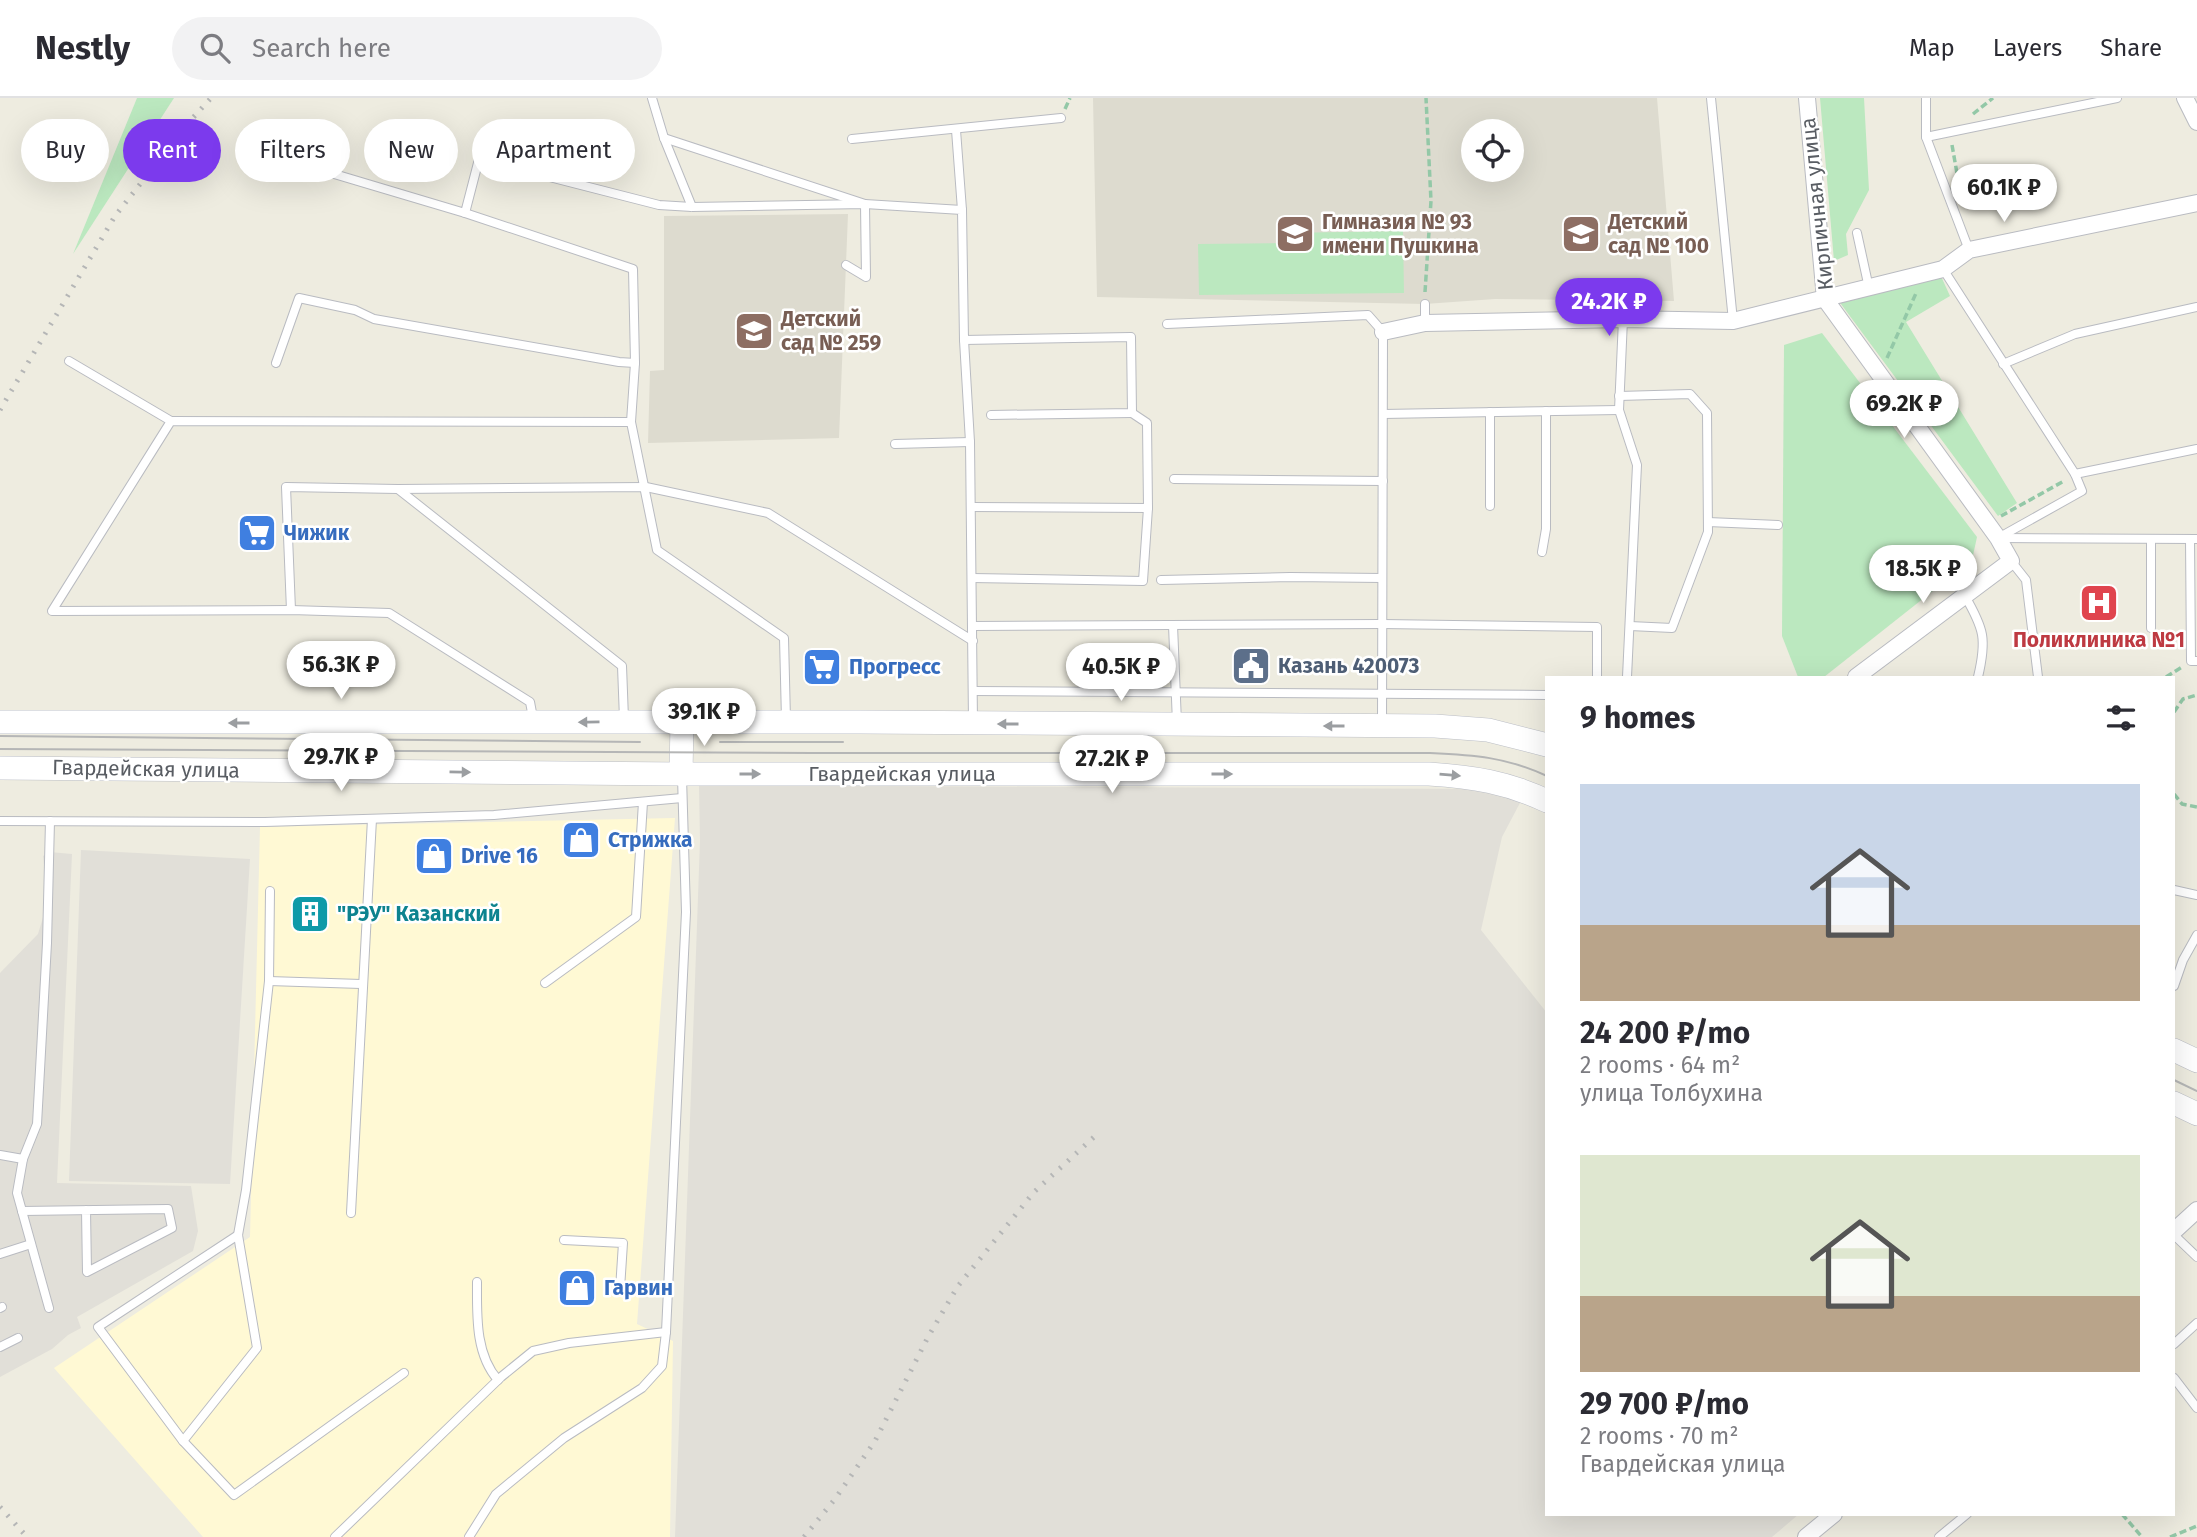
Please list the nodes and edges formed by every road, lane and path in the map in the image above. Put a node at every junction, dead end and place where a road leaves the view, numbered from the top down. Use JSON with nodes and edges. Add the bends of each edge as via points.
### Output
{"nodes":[{"id":1,"x":652,"y":98,"type":"edge"},
{"id":2,"x":1426,"y":98,"type":"edge"},
{"id":3,"x":1711,"y":98,"type":"edge"},
{"id":4,"x":1807,"y":98,"type":"edge"},
{"id":5,"x":1926,"y":98,"type":"edge"},
{"id":6,"x":1993,"y":98,"type":"edge"},
{"id":7,"x":2118,"y":98,"type":"edge"},
{"id":8,"x":2185,"y":98,"type":"edge"},
{"id":9,"x":1061,"y":118,"type":"dead end"},
{"id":10,"x":2197,"y":122,"type":"edge"},
{"id":11,"x":956,"y":130,"type":"junction"},
{"id":12,"x":1950,"y":132,"type":"junction"},
{"id":13,"x":1926,"y":137,"type":"junction"},
{"id":14,"x":664,"y":138,"type":"junction"},
{"id":15,"x":852,"y":139,"type":"dead end"},
{"id":16,"x":350,"y":179,"type":"edge"},
{"id":17,"x":1959,"y":185,"type":"dead end"},
{"id":18,"x":2197,"y":202,"type":"edge"},
{"id":19,"x":865,"y":204,"type":"junction"},
{"id":20,"x":692,"y":207,"type":"junction"},
{"id":21,"x":962,"y":210,"type":"junction"},
{"id":22,"x":465,"y":213,"type":"junction"},
{"id":23,"x":1857,"y":233,"type":"dead end"},
{"id":24,"x":1969,"y":250,"type":"junction"},
{"id":25,"x":846,"y":265,"type":"dead end"},
{"id":26,"x":1943,"y":269,"type":"junction"},
{"id":27,"x":1925,"y":274,"type":"junction"},
{"id":28,"x":1870,"y":288,"type":"junction"},
{"id":29,"x":1825,"y":299,"type":"junction"},
{"id":30,"x":1425,"y":304,"type":"joint"},
{"id":31,"x":2197,"y":307,"type":"edge"},
{"id":32,"x":1623,"y":319,"type":"junction"},
{"id":33,"x":1733,"y":321,"type":"junction"},
{"id":34,"x":1425,"y":323,"type":"junction"},
{"id":35,"x":1167,"y":324,"type":"dead end"},
{"id":36,"x":1383,"y":332,"type":"junction"},
{"id":37,"x":964,"y":340,"type":"junction"},
{"id":38,"x":69,"y":361,"type":"dead end"},
{"id":39,"x":276,"y":363,"type":"dead end"},
{"id":40,"x":635,"y":363,"type":"junction"},
{"id":41,"x":2003,"y":364,"type":"junction"},
{"id":42,"x":1880,"y":374,"type":"junction"},
{"id":43,"x":1619,"y":396,"type":"junction"},
{"id":44,"x":1619,"y":410,"type":"junction"},
{"id":45,"x":1546,"y":411,"type":"junction"},
{"id":46,"x":1490,"y":412,"type":"junction"},
{"id":47,"x":1132,"y":413,"type":"junction"},
{"id":48,"x":1383,"y":414,"type":"junction"},
{"id":49,"x":992,"y":415,"type":"dead end"},
{"id":50,"x":171,"y":421,"type":"junction"},
{"id":51,"x":631,"y":422,"type":"junction"},
{"id":52,"x":970,"y":442,"type":"junction"},
{"id":53,"x":895,"y":444,"type":"dead end"},
{"id":54,"x":2197,"y":449,"type":"edge"},
{"id":55,"x":2075,"y":474,"type":"junction"},
{"id":56,"x":1174,"y":479,"type":"dead end"},
{"id":57,"x":1383,"y":481,"type":"junction"},
{"id":58,"x":646,"y":487,"type":"junction"},
{"id":59,"x":398,"y":489,"type":"junction"},
{"id":60,"x":1490,"y":506,"type":"dead end"},
{"id":61,"x":971,"y":507,"type":"junction"},
{"id":62,"x":1147,"y":508,"type":"junction"},
{"id":63,"x":1708,"y":522,"type":"junction"},
{"id":64,"x":1987,"y":524,"type":"junction"},
{"id":65,"x":1778,"y":525,"type":"dead end"},
{"id":66,"x":1998,"y":538,"type":"junction"},
{"id":67,"x":2151,"y":539,"type":"junction"},
{"id":68,"x":2193,"y":539,"type":"edge"},
{"id":69,"x":1542,"y":552,"type":"dead end"},
{"id":70,"x":2011,"y":561,"type":"junction"},
{"id":71,"x":972,"y":578,"type":"junction"},
{"id":72,"x":1382,"y":578,"type":"junction"},
{"id":73,"x":1161,"y":580,"type":"dead end"},
{"id":74,"x":1965,"y":596,"type":"junction"},
{"id":75,"x":291,"y":610,"type":"junction"},
{"id":76,"x":1382,"y":624,"type":"junction"},
{"id":77,"x":1173,"y":625,"type":"junction"},
{"id":78,"x":972,"y":626,"type":"junction"},
{"id":79,"x":1630,"y":626,"type":"junction"},
{"id":80,"x":2151,"y":628,"type":"dead end"},
{"id":81,"x":973,"y":641,"type":"junction"},
{"id":82,"x":2194,"y":661,"type":"edge"},
{"id":83,"x":1597,"y":676,"type":"edge"},
{"id":84,"x":1626,"y":676,"type":"edge"},
{"id":85,"x":1857,"y":676,"type":"edge"},
{"id":86,"x":1978,"y":676,"type":"edge"},
{"id":87,"x":2038,"y":676,"type":"edge"},
{"id":88,"x":2168,"y":676,"type":"edge"},
{"id":89,"x":973,"y":691,"type":"junction"},
{"id":90,"x":1175,"y":693,"type":"junction"},
{"id":91,"x":1382,"y":695,"type":"junction"},
{"id":92,"x":1545,"y":695,"type":"edge"},
{"id":93,"x":2197,"y":695,"type":"edge"},
{"id":94,"x":2175,"y":710,"type":"edge"},
{"id":95,"x":0,"y":722,"type":"edge"},
{"id":96,"x":624,"y":722,"type":"junction"},
{"id":97,"x":682,"y":722,"type":"junction"},
{"id":98,"x":534,"y":723,"type":"junction"},
{"id":99,"x":786,"y":723,"type":"junction"},
{"id":100,"x":973,"y":724,"type":"junction"},
{"id":101,"x":1177,"y":725,"type":"junction"},
{"id":102,"x":1382,"y":726,"type":"junction"},
{"id":103,"x":1545,"y":744,"type":"edge"},
{"id":104,"x":0,"y":768,"type":"edge"},
{"id":105,"x":681,"y":774,"type":"junction"},
{"id":106,"x":2175,"y":795,"type":"edge"},
{"id":107,"x":682,"y":798,"type":"junction"},
{"id":108,"x":1545,"y":800,"type":"edge"},
{"id":109,"x":643,"y":802,"type":"junction"},
{"id":110,"x":2197,"y":807,"type":"edge"},
{"id":111,"x":372,"y":819,"type":"junction"},
{"id":112,"x":0,"y":821,"type":"edge"},
{"id":113,"x":50,"y":821,"type":"junction"},
{"id":114,"x":2175,"y":890,"type":"edge"},
{"id":115,"x":270,"y":891,"type":"dead end"},
{"id":116,"x":2197,"y":895,"type":"edge"},
{"id":117,"x":2197,"y":935,"type":"edge"},
{"id":118,"x":2187,"y":953,"type":"junction"},
{"id":119,"x":2197,"y":954,"type":"edge"},
{"id":120,"x":2177,"y":963,"type":"edge"},
{"id":121,"x":270,"y":981,"type":"junction"},
{"id":122,"x":545,"y":983,"type":"dead end"},
{"id":123,"x":361,"y":984,"type":"junction"},
{"id":124,"x":2175,"y":1050,"type":"edge"},
{"id":125,"x":2197,"y":1061,"type":"edge"},
{"id":126,"x":2175,"y":1103,"type":"edge"},
{"id":127,"x":2197,"y":1114,"type":"edge"},
{"id":128,"x":0,"y":1155,"type":"edge"},
{"id":129,"x":23,"y":1158,"type":"junction"},
{"id":130,"x":86,"y":1210,"type":"junction"},
{"id":131,"x":2197,"y":1210,"type":"edge"},
{"id":132,"x":22,"y":1211,"type":"junction"},
{"id":133,"x":351,"y":1213,"type":"dead end"},
{"id":134,"x":2175,"y":1232,"type":"edge"},
{"id":135,"x":2175,"y":1234,"type":"edge"},
{"id":136,"x":238,"y":1235,"type":"junction"},
{"id":137,"x":564,"y":1240,"type":"dead end"},
{"id":138,"x":31,"y":1244,"type":"junction"},
{"id":139,"x":0,"y":1254,"type":"edge"},
{"id":140,"x":2197,"y":1257,"type":"edge"},
{"id":141,"x":477,"y":1282,"type":"dead end"},
{"id":142,"x":669,"y":1292,"type":"junction"},
{"id":143,"x":49,"y":1308,"type":"dead end"},
{"id":144,"x":2197,"y":1323,"type":"edge"},
{"id":145,"x":666,"y":1332,"type":"junction"},
{"id":146,"x":19,"y":1338,"type":"dead end"},
{"id":147,"x":2175,"y":1343,"type":"edge"},
{"id":148,"x":0,"y":1347,"type":"edge"},
{"id":149,"x":404,"y":1373,"type":"dead end"},
{"id":150,"x":2175,"y":1379,"type":"edge"},
{"id":151,"x":498,"y":1380,"type":"junction"},
{"id":152,"x":2197,"y":1408,"type":"edge"},
{"id":153,"x":183,"y":1441,"type":"junction"},
{"id":154,"x":1832,"y":1516,"type":"edge"},
{"id":155,"x":1965,"y":1516,"type":"edge"},
{"id":156,"x":2124,"y":1516,"type":"edge"},
{"id":157,"x":2197,"y":1526,"type":"edge"},
{"id":158,"x":335,"y":1537,"type":"edge"},
{"id":159,"x":469,"y":1537,"type":"edge"},
{"id":160,"x":1806,"y":1537,"type":"edge"},
{"id":161,"x":1939,"y":1537,"type":"edge"},
{"id":162,"x":2142,"y":1537,"type":"edge"},
{"id":163,"x":2170,"y":1537,"type":"edge"}],
"edges":[{"from":1,"to":14,"type":"lane"},
{"from":2,"to":30,"type":"path","via":[[1431,201]]},
{"from":3,"to":33,"type":"lane"},
{"from":4,"to":29,"type":"street","name":"Кирпичная улица"},
{"from":5,"to":13,"type":"lane"},
{"from":6,"to":12,"type":"path"},
{"from":7,"to":12,"type":"lane"},
{"from":8,"to":10,"type":"street"},
{"from":9,"to":11,"type":"lane"},
{"from":11,"to":15,"type":"lane"},
{"from":11,"to":21,"type":"lane"},
{"from":12,"to":13,"type":"lane"},
{"from":12,"to":17,"type":"path"},
{"from":13,"to":24,"type":"lane"},
{"from":14,"to":19,"type":"lane"},
{"from":14,"to":20,"type":"lane"},
{"from":16,"to":22,"type":"lane"},
{"from":18,"to":24,"type":"street"},
{"from":19,"to":20,"type":"lane"},
{"from":19,"to":21,"type":"lane"},
{"from":19,"to":25,"type":"lane","via":[[866,277]]},
{"from":20,"to":22,"type":"lane","via":[[659,205],[479,159]]},
{"from":21,"to":37,"type":"lane"},
{"from":22,"to":40,"type":"lane","via":[[633,269]]},
{"from":23,"to":28,"type":"lane"},
{"from":24,"to":26,"type":"street"},
{"from":26,"to":27,"type":"street"},
{"from":26,"to":41,"type":"lane"},
{"from":27,"to":28,"type":"street"},
{"from":27,"to":42,"type":"path"},
{"from":28,"to":29,"type":"street"},
{"from":29,"to":33,"type":"street"},
{"from":29,"to":42,"type":"street","name":"Кирпичная улица"},
{"from":30,"to":34,"type":"lane"},
{"from":31,"to":41,"type":"lane","via":[[2075,334]]},
{"from":32,"to":33,"type":"street"},
{"from":32,"to":34,"type":"street"},
{"from":32,"to":43,"type":"lane"},
{"from":34,"to":36,"type":"street"},
{"from":35,"to":36,"type":"lane","via":[[1368,314]]},
{"from":36,"to":48,"type":"lane"},
{"from":37,"to":47,"type":"lane","via":[[1131,337]]},
{"from":37,"to":52,"type":"lane"},
{"from":38,"to":50,"type":"lane"},
{"from":39,"to":40,"type":"lane","via":[[299,298],[355,310],[374,319]]},
{"from":40,"to":51,"type":"lane"},
{"from":41,"to":55,"type":"lane"},
{"from":42,"to":64,"type":"street","name":"Кирпичная улица"},
{"from":43,"to":44,"type":"lane"},
{"from":43,"to":63,"type":"lane","via":[[1690,394],[1707,413]]},
{"from":44,"to":45,"type":"lane"},
{"from":44,"to":79,"type":"lane","via":[[1637,465]]},
{"from":45,"to":46,"type":"lane"},
{"from":45,"to":69,"type":"lane"},
{"from":46,"to":48,"type":"lane"},
{"from":46,"to":60,"type":"lane"},
{"from":47,"to":49,"type":"lane"},
{"from":47,"to":62,"type":"lane","via":[[1147,423]]},
{"from":48,"to":57,"type":"lane"},
{"from":50,"to":51,"type":"lane"},
{"from":50,"to":75,"type":"lane","via":[[52,611]]},
{"from":51,"to":58,"type":"lane"},
{"from":52,"to":53,"type":"lane"},
{"from":52,"to":61,"type":"lane"},
{"from":54,"to":55,"type":"lane"},
{"from":55,"to":64,"type":"path"},
{"from":55,"to":66,"type":"lane","via":[[2082,491]]},
{"from":56,"to":57,"type":"lane"},
{"from":57,"to":72,"type":"lane"},
{"from":58,"to":59,"type":"lane"},
{"from":58,"to":81,"type":"lane","via":[[768,513]]},
{"from":58,"to":99,"type":"lane","via":[[657,550],[784,638]]},
{"from":59,"to":75,"type":"lane","via":[[286,488]]},
{"from":59,"to":96,"type":"lane","via":[[622,666]]},
{"from":61,"to":62,"type":"lane"},
{"from":61,"to":71,"type":"lane"},
{"from":62,"to":71,"type":"lane","via":[[1143,580]]},
{"from":63,"to":65,"type":"lane"},
{"from":63,"to":79,"type":"lane","via":[[1672,628]]},
{"from":64,"to":66,"type":"street","name":"Кирпичная улица"},
{"from":66,"to":67,"type":"lane"},
{"from":66,"to":70,"type":"street","name":"Кирпичная улица"},
{"from":67,"to":68,"type":"lane"},
{"from":67,"to":80,"type":"lane"},
{"from":68,"to":82,"type":"lane"},
{"from":70,"to":74,"type":"street"},
{"from":70,"to":87,"type":"lane","via":[[2026,580]]},
{"from":71,"to":78,"type":"lane"},
{"from":72,"to":73,"type":"lane"},
{"from":72,"to":76,"type":"lane"},
{"from":74,"to":85,"type":"street"},
{"from":74,"to":86,"type":"lane","via":[[1981,624],[1984,652]]},
{"from":75,"to":98,"type":"lane","via":[[390,613],[530,702]]},
{"from":76,"to":77,"type":"lane"},
{"from":76,"to":83,"type":"lane","via":[[1597,627]]},
{"from":76,"to":91,"type":"lane"},
{"from":77,"to":78,"type":"lane"},
{"from":77,"to":90,"type":"lane"},
{"from":78,"to":81,"type":"lane"},
{"from":79,"to":84,"type":"lane"},
{"from":81,"to":89,"type":"lane"},
{"from":82,"to":88,"type":"path"},
{"from":89,"to":90,"type":"lane"},
{"from":89,"to":100,"type":"lane"},
{"from":90,"to":91,"type":"lane"},
{"from":90,"to":101,"type":"lane"},
{"from":91,"to":92,"type":"lane"},
{"from":91,"to":102,"type":"lane"},
{"from":93,"to":94,"type":"path","via":[[2183,699]]},
{"from":98,"to":95,"type":"main road","one_way":true},
{"from":96,"to":97,"type":"main road"},
{"from":96,"to":98,"type":"main road","one_way":true},
{"from":97,"to":99,"type":"main road"},
{"from":97,"to":105,"type":"main road"},
{"from":99,"to":100,"type":"main road"},
{"from":101,"to":100,"type":"main road","one_way":true},
{"from":102,"to":101,"type":"main road","one_way":true},
{"from":102,"to":103,"type":"main road","via":[[1488,730]]},
{"from":104,"to":105,"type":"main road","name":"Гвардейская улица","one_way":true},
{"from":105,"to":107,"type":"lane"},
{"from":105,"to":108,"type":"main road","name":"Гвардейская улица","one_way":true,"via":[[1429,774],[1478,778]]},
{"from":106,"to":110,"type":"path","via":[[2182,804]]},
{"from":107,"to":109,"type":"lane"},
{"from":107,"to":142,"type":"lane","via":[[686,912]]},
{"from":109,"to":111,"type":"lane","via":[[494,816]]},
{"from":109,"to":122,"type":"lane","via":[[636,917]]},
{"from":111,"to":113,"type":"lane"},
{"from":111,"to":123,"type":"lane"},
{"from":112,"to":113,"type":"lane"},
{"from":113,"to":129,"type":"lane","via":[[37,1124]]},
{"from":114,"to":116,"type":"lane"},
{"from":115,"to":121,"type":"lane"},
{"from":117,"to":118,"type":"lane"},
{"from":118,"to":119,"type":"lane"},
{"from":118,"to":120,"type":"lane"},
{"from":121,"to":123,"type":"lane"},
{"from":121,"to":136,"type":"lane"},
{"from":123,"to":133,"type":"lane"},
{"from":124,"to":125,"type":"main road"},
{"from":126,"to":127,"type":"main road"},
{"from":128,"to":129,"type":"lane"},
{"from":129,"to":132,"type":"lane","via":[[17,1193]]},
{"from":130,"to":130,"type":"lane","via":[[87,1272],[172,1228],[168,1209]]},
{"from":130,"to":132,"type":"lane"},
{"from":131,"to":134,"type":"street"},
{"from":132,"to":138,"type":"lane"},
{"from":135,"to":140,"type":"lane"},
{"from":136,"to":153,"type":"lane","via":[[257,1348]]},
{"from":136,"to":153,"type":"lane","via":[[98,1327]]},
{"from":137,"to":142,"type":"lane","via":[[623,1243],[620,1289]]},
{"from":138,"to":139,"type":"lane"},
{"from":138,"to":143,"type":"lane"},
{"from":141,"to":151,"type":"lane","via":[[477,1328]]},
{"from":142,"to":145,"type":"lane"},
{"from":144,"to":147,"type":"lane"},
{"from":145,"to":151,"type":"lane","via":[[533,1351]]},
{"from":145,"to":159,"type":"lane","via":[[662,1366],[642,1388],[564,1438],[496,1494]]},
{"from":146,"to":148,"type":"lane"},
{"from":149,"to":153,"type":"lane","via":[[234,1495]]},
{"from":150,"to":152,"type":"lane"},
{"from":151,"to":158,"type":"lane"},
{"from":154,"to":160,"type":"street"},
{"from":155,"to":161,"type":"lane"},
{"from":156,"to":162,"type":"path"},
{"from":157,"to":163,"type":"path"}]}
